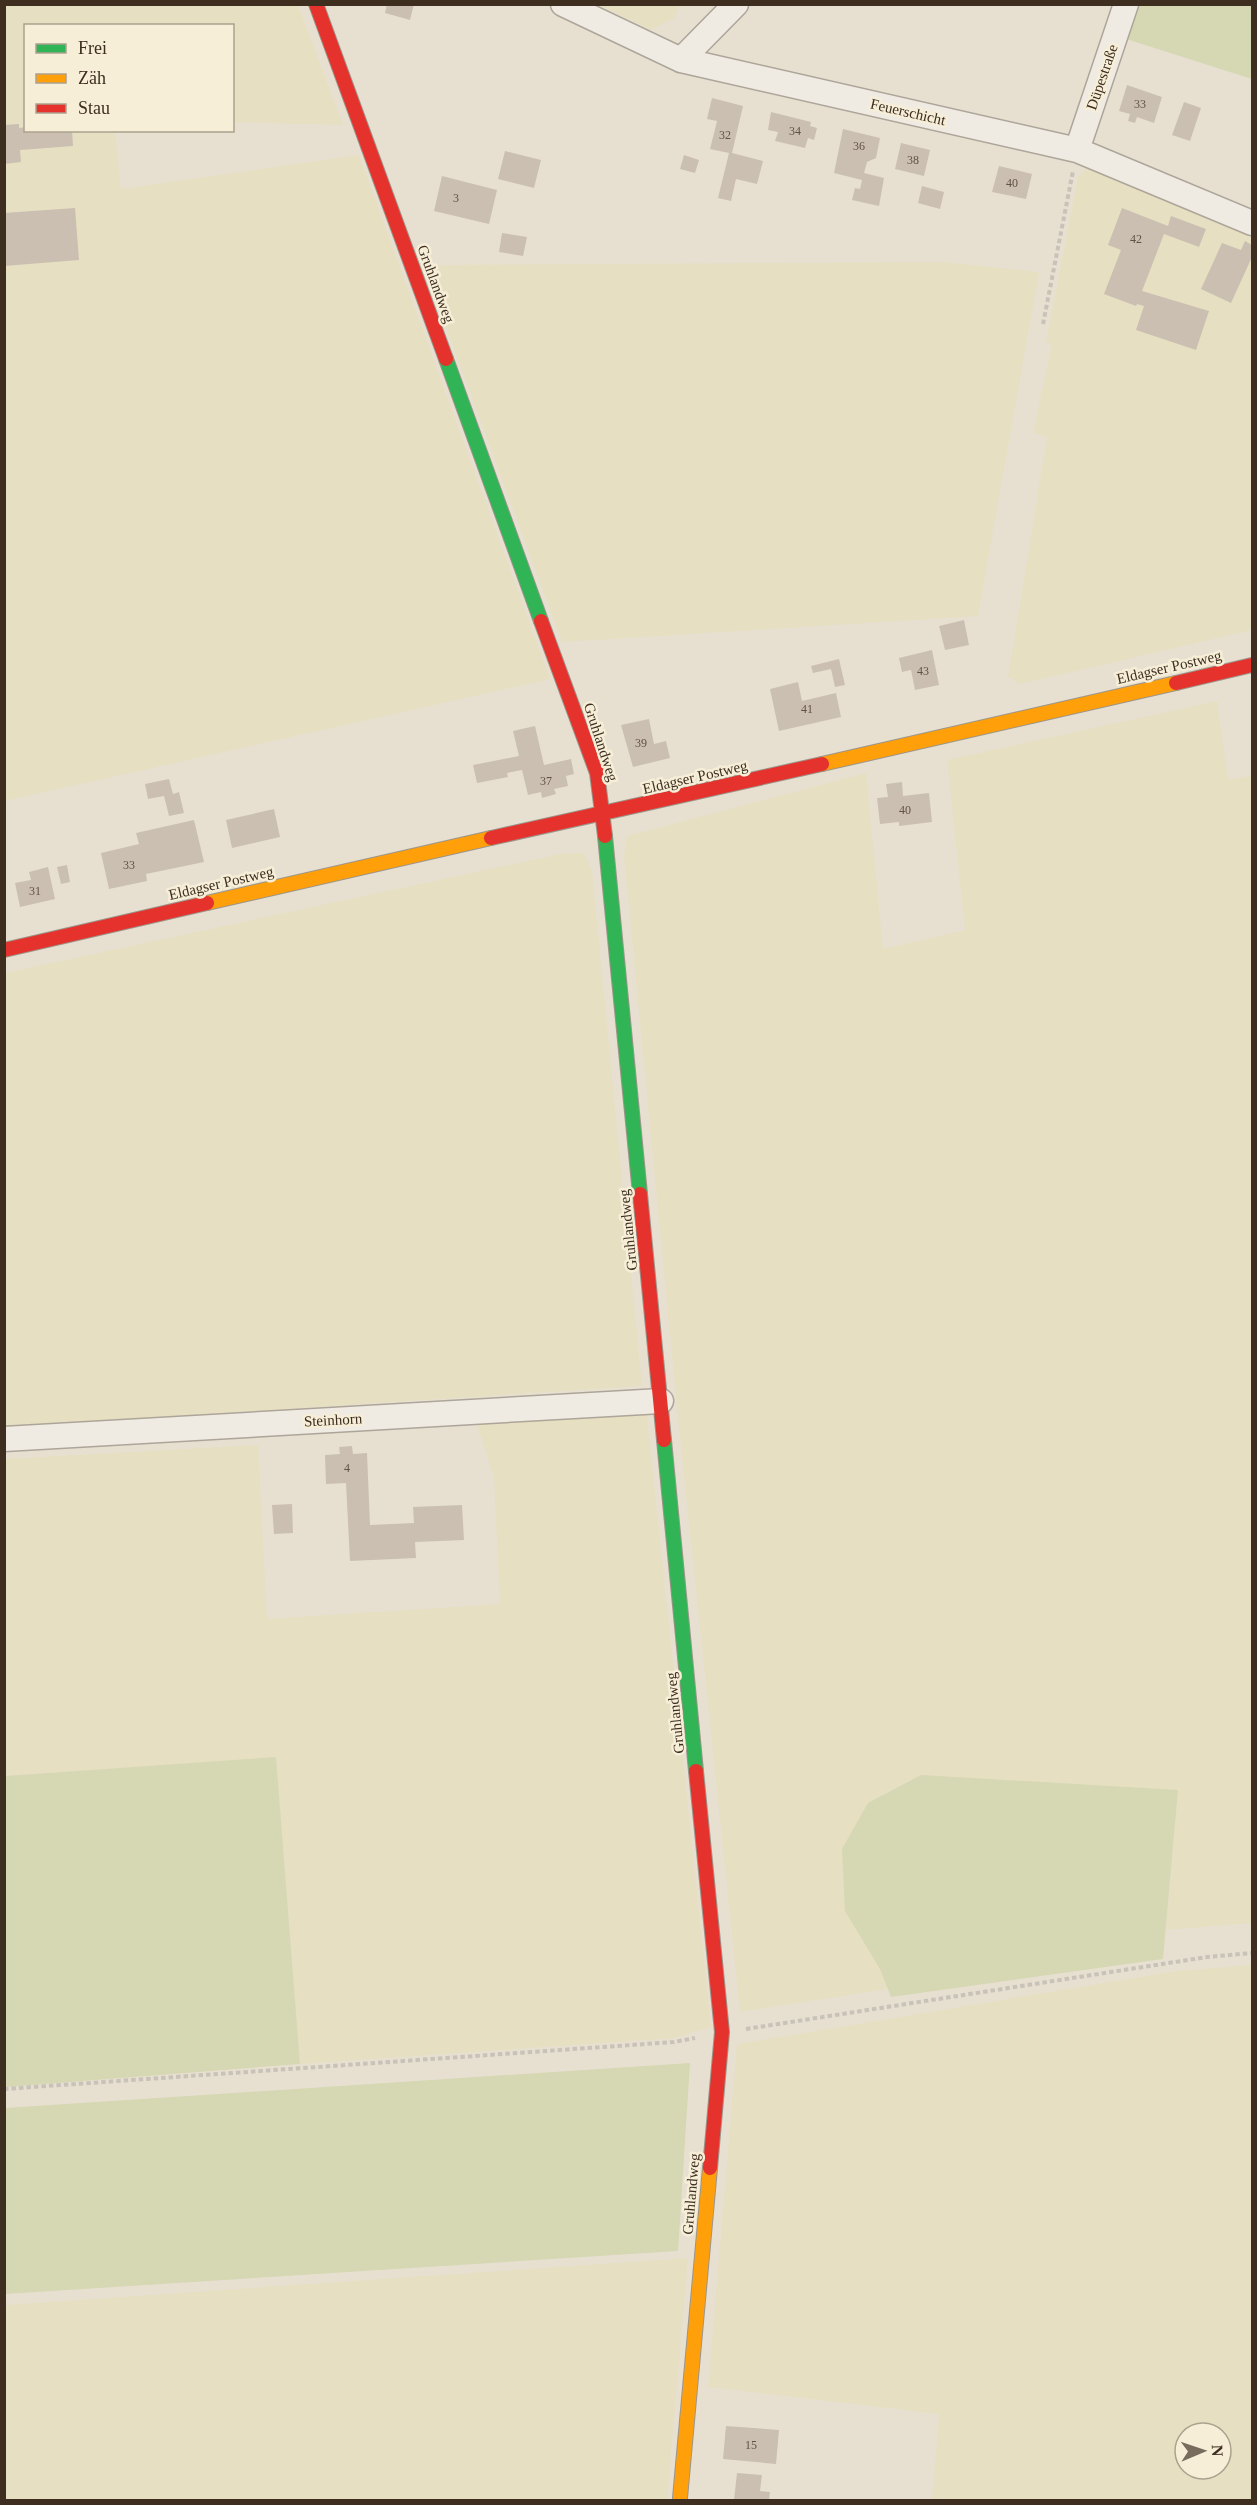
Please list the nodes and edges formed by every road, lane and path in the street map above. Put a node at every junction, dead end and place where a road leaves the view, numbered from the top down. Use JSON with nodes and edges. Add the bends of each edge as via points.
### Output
{"nodes":[{"id":1,"x":316,"y":4,"type":"edge"},
{"id":2,"x":563,"y":4,"type":"edge"},
{"id":3,"x":736,"y":4,"type":"edge"},
{"id":4,"x":1126,"y":4,"type":"edge"},
{"id":5,"x":681,"y":60,"type":"junction"},
{"id":6,"x":1077,"y":150,"type":"junction"},
{"id":7,"x":1252,"y":223,"type":"edge"},
{"id":8,"x":1043,"y":324,"type":"dead end"},
{"id":9,"x":1252,"y":665,"type":"edge"},
{"id":10,"x":603,"y":815,"type":"junction"},
{"id":11,"x":4,"y":950,"type":"edge"},
{"id":12,"x":661,"y":1401,"type":"junction"},
{"id":13,"x":4,"y":1439,"type":"edge"},
{"id":14,"x":1252,"y":1953,"type":"edge"},
{"id":15,"x":722,"y":2032,"type":"junction"},
{"id":16,"x":4,"y":2089,"type":"edge"},
{"id":17,"x":680,"y":2498,"type":"dead end"}],
"edges":[{"from":1,"to":10,"type":"street","name":"Gruhlandweg","via":[[597,774]]},
{"from":2,"to":5,"type":"street","name":"Feuerschicht"},
{"from":3,"to":5,"type":"street"},
{"from":4,"to":6,"type":"street","name":"Düpestraße"},
{"from":5,"to":6,"type":"street","name":"Feuerschicht"},
{"from":6,"to":7,"type":"street","name":"Feuerschicht"},
{"from":6,"to":8,"type":"path"},
{"from":9,"to":10,"type":"street","name":"Eldagser Postweg"},
{"from":10,"to":11,"type":"street","name":"Eldagser Postweg"},
{"from":10,"to":12,"type":"street","name":"Gruhlandweg"},
{"from":12,"to":13,"type":"street","name":"Steinhorn"},
{"from":12,"to":15,"type":"street","name":"Gruhlandweg"},
{"from":14,"to":15,"type":"path"},
{"from":15,"to":16,"type":"path","via":[[674,2042]]},
{"from":15,"to":17,"type":"street","name":"Gruhlandweg"}]}
